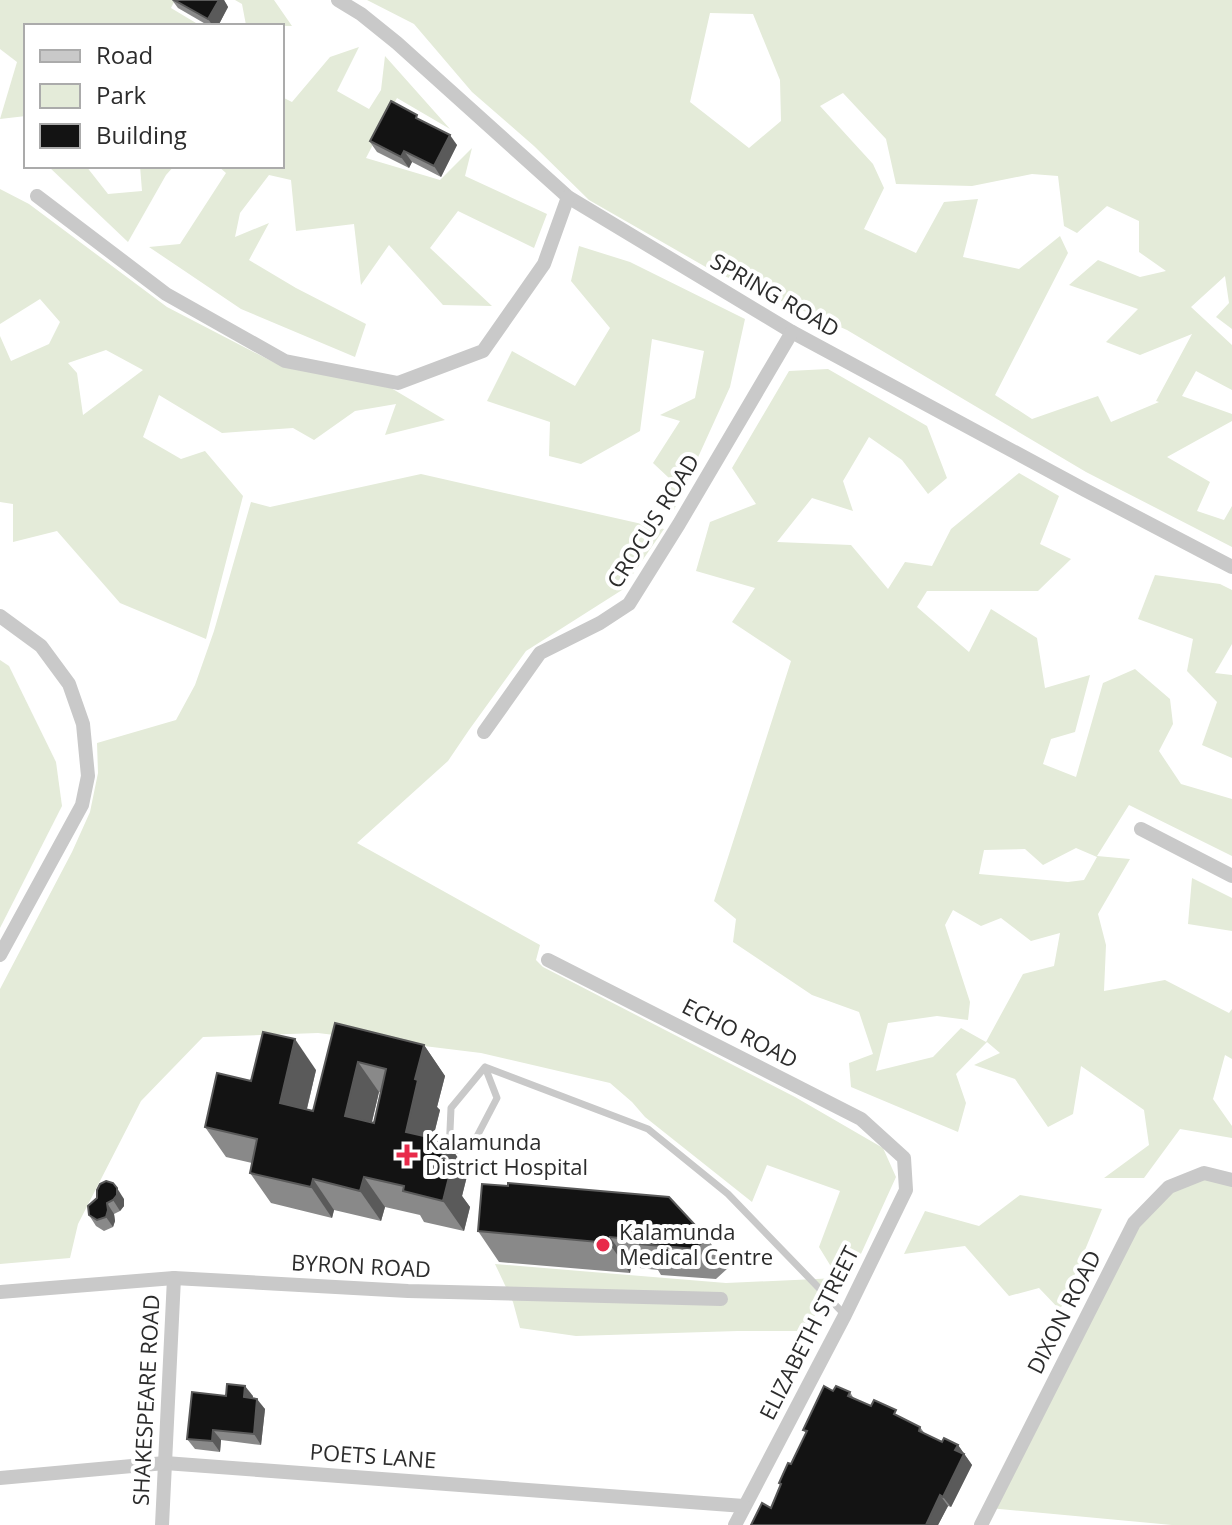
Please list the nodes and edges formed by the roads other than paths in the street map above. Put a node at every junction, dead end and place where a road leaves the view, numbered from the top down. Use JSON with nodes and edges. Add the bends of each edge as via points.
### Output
{"nodes":[{"id":1,"x":338,"y":0,"type":"edge"},
{"id":2,"x":37,"y":196,"type":"dead end"},
{"id":3,"x":568,"y":197,"type":"junction"},
{"id":4,"x":792,"y":332,"type":"junction"},
{"id":5,"x":1232,"y":567,"type":"edge"},
{"id":6,"x":0,"y":616,"type":"edge"},
{"id":7,"x":484,"y":732,"type":"dead end"},
{"id":8,"x":1141,"y":829,"type":"dead end"},
{"id":9,"x":1232,"y":876,"type":"edge"},
{"id":10,"x":0,"y":955,"type":"edge"},
{"id":11,"x":548,"y":960,"type":"dead end"},
{"id":12,"x":485,"y":1067,"type":"junction"},
{"id":13,"x":904,"y":1158,"type":"joint"},
{"id":14,"x":1232,"y":1180,"type":"edge"},
{"id":15,"x":174,"y":1278,"type":"junction"},
{"id":16,"x":0,"y":1292,"type":"edge"},
{"id":17,"x":721,"y":1299,"type":"dead end"},
{"id":18,"x":845,"y":1315,"type":"junction"},
{"id":19,"x":165,"y":1463,"type":"junction"},
{"id":20,"x":0,"y":1478,"type":"edge"},
{"id":21,"x":744,"y":1506,"type":"junction"},
{"id":22,"x":162,"y":1525,"type":"edge"},
{"id":23,"x":735,"y":1525,"type":"edge"},
{"id":24,"x":981,"y":1525,"type":"edge"}],
"edges":[{"from":1,"to":3,"type":"street","name":"SPRING ROAD","via":[[397,43]]},
{"from":2,"to":3,"type":"street","via":[[166,294],[285,361],[398,383],[483,351],[544,264]]},
{"from":3,"to":4,"type":"street","name":"SPRING ROAD"},
{"from":4,"to":5,"type":"street","name":"SPRING ROAD"},
{"from":4,"to":7,"type":"street","name":"CROCUS ROAD","via":[[629,604],[540,653]]},
{"from":6,"to":10,"type":"street","via":[[41,646],[69,684],[83,724],[88,776],[82,805]]},
{"from":8,"to":9,"type":"street"},
{"from":11,"to":13,"type":"street","name":"ECHO ROAD","via":[[861,1119]]},
{"from":12,"to":12,"type":"lane","via":[[451,1108],[449,1153],[473,1144],[497,1098]]},
{"from":12,"to":18,"type":"lane","via":[[648,1129],[728,1194]]},
{"from":13,"to":18,"type":"street","name":"ELIZABETH STREET","via":[[906,1190]]},
{"from":14,"to":24,"type":"street","name":"DIXON ROAD","via":[[1204,1173],[1169,1187],[1134,1223]]},
{"from":15,"to":16,"type":"street","name":"BYRON ROAD"},
{"from":15,"to":17,"type":"street","name":"BYRON ROAD","via":[[408,1291]]},
{"from":15,"to":19,"type":"street","name":"SHAKESPEARE ROAD"},
{"from":18,"to":21,"type":"street","name":"ELIZABETH STREET"},
{"from":19,"to":20,"type":"street","name":"POETS LANE"},
{"from":19,"to":21,"type":"street","name":"POETS LANE"},
{"from":19,"to":22,"type":"street","name":"SHAKESPEARE ROAD"},
{"from":21,"to":23,"type":"street","name":"ELIZABETH STREET"}]}
